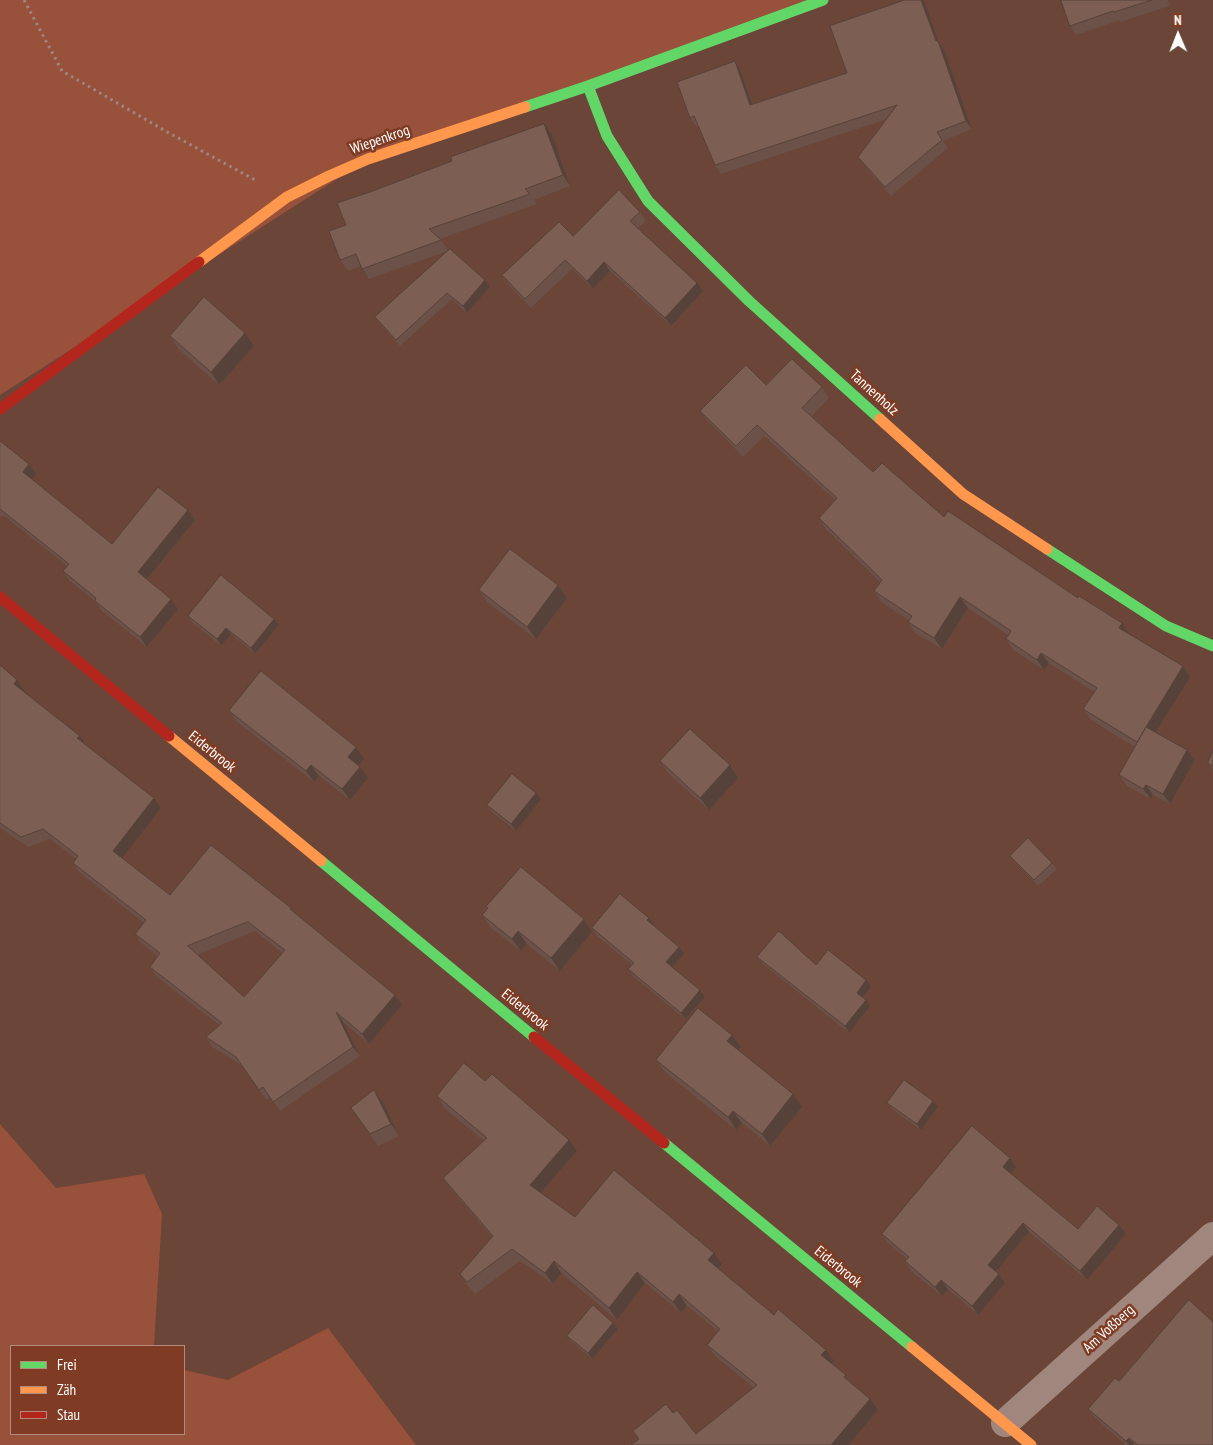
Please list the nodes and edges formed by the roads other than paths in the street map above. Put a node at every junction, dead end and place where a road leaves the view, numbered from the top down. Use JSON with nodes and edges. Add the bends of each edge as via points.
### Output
{"nodes":[{"id":1,"x":823,"y":0,"type":"edge"},
{"id":2,"x":588,"y":86,"type":"junction"},
{"id":3,"x":0,"y":408,"type":"edge"},
{"id":4,"x":0,"y":597,"type":"edge"},
{"id":5,"x":1213,"y":646,"type":"edge"},
{"id":6,"x":1213,"y":1236,"type":"edge"},
{"id":7,"x":1004,"y":1423,"type":"junction"},
{"id":8,"x":1031,"y":1445,"type":"edge"}],
"edges":[{"from":1,"to":2,"type":"street","name":"Wiepenkrog"},
{"from":2,"to":3,"type":"street","name":"Wiepenkrog","via":[[368,159],[287,197]]},
{"from":2,"to":5,"type":"street","name":"Tannenholz","via":[[607,136],[648,201],[749,301],[963,494],[1166,626]]},
{"from":4,"to":7,"type":"street","name":"Eiderbrook"},
{"from":6,"to":7,"type":"street","name":"Am Voßberg"},
{"from":7,"to":8,"type":"street","name":"Eiderbrook"}]}
